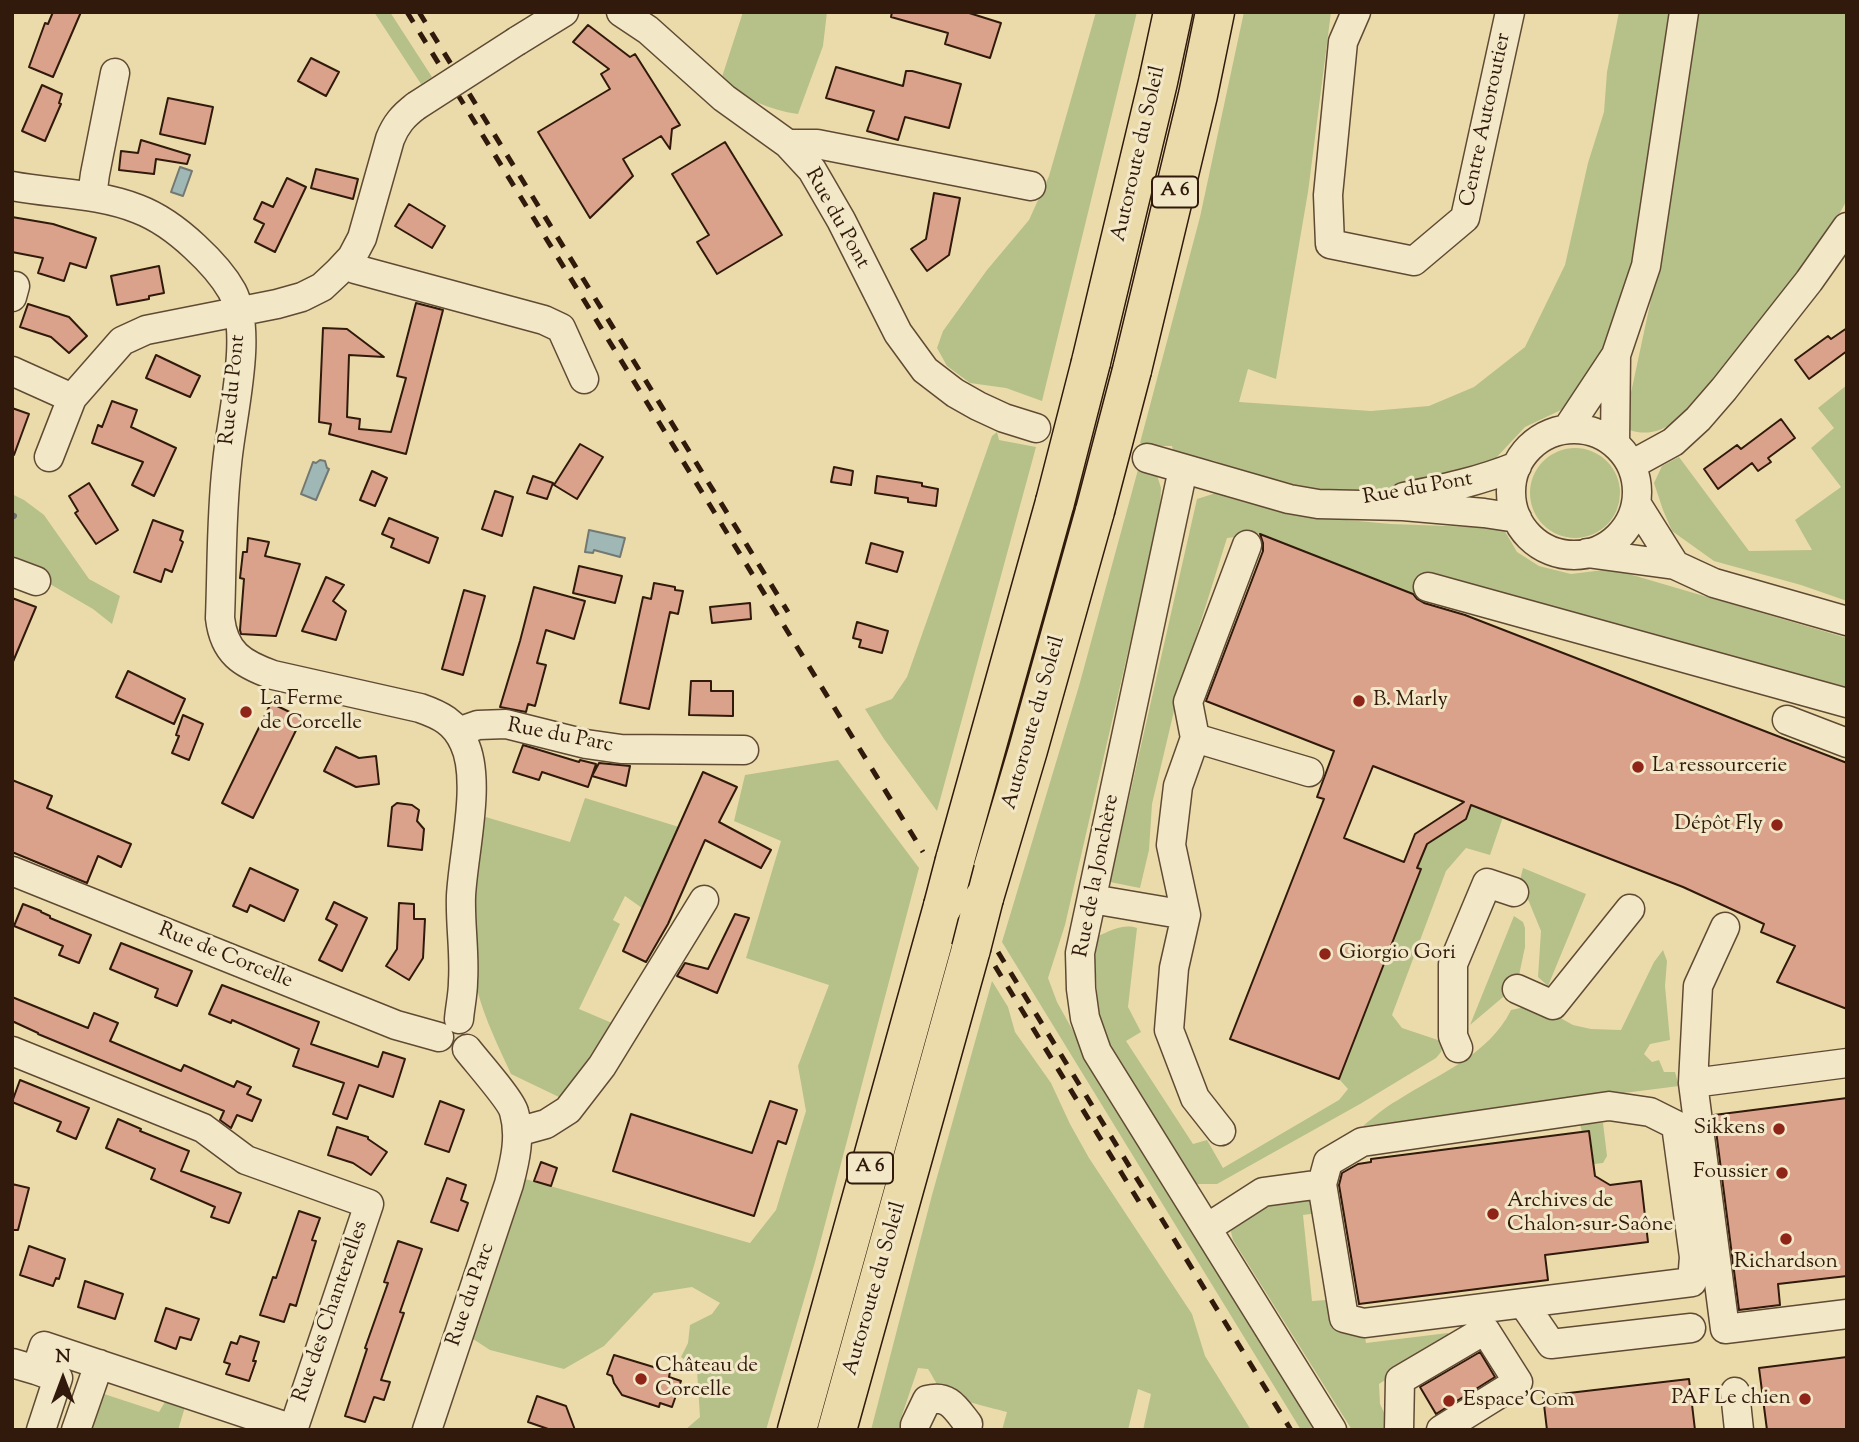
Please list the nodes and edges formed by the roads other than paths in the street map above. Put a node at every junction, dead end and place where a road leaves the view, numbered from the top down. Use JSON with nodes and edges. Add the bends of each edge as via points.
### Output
{"nodes":[{"id":1,"x":564,"y":12,"type":"edge"},
{"id":2,"x":621,"y":12,"type":"edge"},
{"id":3,"x":1172,"y":12,"type":"edge"},
{"id":4,"x":1215,"y":12,"type":"edge"},
{"id":5,"x":1356,"y":12,"type":"edge"},
{"id":6,"x":1510,"y":12,"type":"edge"},
{"id":7,"x":1684,"y":12,"type":"edge"},
{"id":8,"x":115,"y":73,"type":"dead end"},
{"id":9,"x":788,"y":144,"type":"junction"},
{"id":10,"x":12,"y":186,"type":"edge"},
{"id":11,"x":1031,"y":186,"type":"dead end"},
{"id":12,"x":92,"y":196,"type":"junction"},
{"id":13,"x":1847,"y":227,"type":"edge"},
{"id":14,"x":346,"y":264,"type":"junction"},
{"id":15,"x":239,"y":311,"type":"junction"},
{"id":16,"x":1616,"y":355,"type":"junction"},
{"id":17,"x":12,"y":371,"type":"edge"},
{"id":18,"x":584,"y":380,"type":"dead end"},
{"id":19,"x":72,"y":398,"type":"junction"},
{"id":20,"x":1036,"y":428,"type":"dead end"},
{"id":21,"x":1567,"y":429,"type":"junction"},
{"id":22,"x":1623,"y":454,"type":"junction"},
{"id":23,"x":49,"y":457,"type":"dead end"},
{"id":24,"x":1147,"y":458,"type":"dead end"},
{"id":25,"x":1517,"y":467,"type":"junction"},
{"id":26,"x":1183,"y":469,"type":"junction"},
{"id":27,"x":1636,"y":503,"type":"junction"},
{"id":28,"x":1318,"y":504,"type":"junction"},
{"id":29,"x":1517,"y":518,"type":"junction"},
{"id":30,"x":1247,"y":545,"type":"dead end"},
{"id":31,"x":1587,"y":554,"type":"junction"},
{"id":32,"x":1675,"y":565,"type":"junction"},
{"id":33,"x":1428,"y":587,"type":"dead end"},
{"id":34,"x":1847,"y":621,"type":"edge"},
{"id":35,"x":1847,"y":704,"type":"edge"},
{"id":36,"x":1787,"y":720,"type":"dead end"},
{"id":37,"x":458,"y":732,"type":"junction"},
{"id":38,"x":1195,"y":738,"type":"junction"},
{"id":39,"x":1847,"y":743,"type":"edge"},
{"id":40,"x":744,"y":750,"type":"dead end"},
{"id":41,"x":1310,"y":772,"type":"dead end"},
{"id":42,"x":12,"y":871,"type":"edge"},
{"id":43,"x":1514,"y":892,"type":"dead end"},
{"id":44,"x":1092,"y":899,"type":"junction"},
{"id":45,"x":704,"y":900,"type":"dead end"},
{"id":46,"x":1630,"y":909,"type":"dead end"},
{"id":47,"x":1186,"y":915,"type":"junction"},
{"id":48,"x":1725,"y":927,"type":"dead end"},
{"id":49,"x":1517,"y":989,"type":"dead end"},
{"id":50,"x":449,"y":1028,"type":"junction"},
{"id":51,"x":1458,"y":1048,"type":"dead end"},
{"id":52,"x":12,"y":1051,"type":"edge"},
{"id":53,"x":1847,"y":1063,"type":"edge"},
{"id":54,"x":1693,"y":1083,"type":"junction"},
{"id":55,"x":1222,"y":1131,"type":"dead end"},
{"id":56,"x":517,"y":1132,"type":"junction"},
{"id":57,"x":1322,"y":1184,"type":"junction"},
{"id":58,"x":1207,"y":1228,"type":"junction"},
{"id":59,"x":1523,"y":1303,"type":"junction"},
{"id":60,"x":1847,"y":1314,"type":"edge"},
{"id":61,"x":1691,"y":1328,"type":"dead end"},
{"id":62,"x":99,"y":1364,"type":"junction"},
{"id":63,"x":24,"y":1367,"type":"edge"},
{"id":64,"x":1735,"y":1392,"type":"dead end"},
{"id":65,"x":293,"y":1429,"type":"edge"},
{"id":66,"x":40,"y":1430,"type":"edge"},
{"id":67,"x":76,"y":1430,"type":"edge"},
{"id":68,"x":427,"y":1430,"type":"edge"},
{"id":69,"x":797,"y":1430,"type":"edge"},
{"id":70,"x":837,"y":1430,"type":"edge"},
{"id":71,"x":915,"y":1430,"type":"edge"},
{"id":72,"x":967,"y":1430,"type":"edge"},
{"id":73,"x":1332,"y":1430,"type":"edge"},
{"id":74,"x":1399,"y":1430,"type":"edge"},
{"id":75,"x":1440,"y":1430,"type":"edge"},
{"id":76,"x":1739,"y":1430,"type":"edge"}],
"edges":[{"from":1,"to":14,"type":"street","name":"Rue du Pont","bridge":true,"via":[[416,106],[396,124],[362,238]]},
{"from":2,"to":9,"type":"street","name":"Rue du Pont","via":[[724,98]]},
{"from":3,"to":69,"type":"highway","name":"Autoroute du Soleil","number":"A 6","bridge":true,"via":[[1055,502]]},
{"from":4,"to":70,"type":"highway","name":"Autoroute du Soleil","number":"A 6","bridge":true,"via":[[1095,511]]},
{"from":5,"to":6,"type":"street","name":"Centre Autoroutier","via":[[1343,42],[1328,195],[1330,244],[1414,261],[1465,219]]},
{"from":7,"to":16,"type":"street","via":[[1646,265]]},
{"from":8,"to":12,"type":"street"},
{"from":9,"to":11,"type":"street","via":[[817,144]]},
{"from":9,"to":20,"type":"street","name":"Rue du Pont","via":[[812,170],[898,333],[925,370],[978,406]]},
{"from":10,"to":12,"type":"street"},
{"from":12,"to":15,"type":"street","via":[[140,209],[180,234],[222,276]]},
{"from":13,"to":22,"type":"street","via":[[1698,419],[1673,442]]},
{"from":14,"to":15,"type":"street","name":"Rue du Pont","via":[[302,297]]},
{"from":14,"to":18,"type":"street","via":[[561,328]]},
{"from":15,"to":19,"type":"street","via":[[146,330],[122,341]]},
{"from":15,"to":37,"type":"street","name":"Rue du Pont","via":[[242,352],[225,480],[221,633],[239,659],[254,668],[420,708],[443,716]]},
{"from":16,"to":21,"type":"street"},
{"from":16,"to":22,"type":"street"},
{"from":17,"to":19,"type":"street"},
{"from":19,"to":23,"type":"street"},
{"from":21,"to":22,"type":"street","via":[[1604,436]]},
{"from":21,"to":25,"type":"street","via":[[1534,444]]},
{"from":22,"to":27,"type":"street","via":[[1637,484]]},
{"from":24,"to":26,"type":"street","name":"Rue du Pont"},
{"from":25,"to":28,"type":"street","name":"Rue du Pont","via":[[1450,488],[1397,498]]},
{"from":25,"to":29,"type":"street","via":[[1511,486]]},
{"from":26,"to":28,"type":"street","name":"Rue du Pont"},
{"from":26,"to":44,"type":"street","name":"Rue de la Jonchère"},
{"from":27,"to":31,"type":"street","via":[[1630,522],[1618,537]]},
{"from":27,"to":32,"type":"street"},
{"from":28,"to":29,"type":"street","name":"Rue du Pont","via":[[1403,506]]},
{"from":29,"to":31,"type":"street","via":[[1530,536],[1549,549]]},
{"from":30,"to":38,"type":"street","via":[[1188,702]]},
{"from":31,"to":32,"type":"street"},
{"from":32,"to":34,"type":"street","via":[[1714,583]]},
{"from":33,"to":35,"type":"street"},
{"from":36,"to":39,"type":"street"},
{"from":37,"to":40,"type":"street","name":"Rue du Parc","via":[[478,725],[506,724],[621,749]]},
{"from":37,"to":50,"type":"street","via":[[470,758],[471,775],[460,920],[464,981]]},
{"from":38,"to":41,"type":"street"},
{"from":38,"to":47,"type":"street","via":[[1178,786],[1171,845]]},
{"from":42,"to":50,"type":"street","name":"Rue de Corcelle","via":[[396,1026]]},
{"from":43,"to":51,"type":"street","via":[[1487,883],[1453,964],[1453,1036]]},
{"from":44,"to":47,"type":"street"},
{"from":44,"to":58,"type":"street","name":"Rue de la Jonchère","via":[[1080,953],[1085,1018],[1097,1052]]},
{"from":45,"to":56,"type":"street","via":[[568,1111],[547,1124]]},
{"from":46,"to":49,"type":"street","via":[[1553,1005]]},
{"from":47,"to":55,"type":"street","via":[[1174,968],[1169,1030],[1195,1098]]},
{"from":48,"to":54,"type":"street","via":[[1698,985]]},
{"from":50,"to":56,"type":"street","name":"Rue du Parc","via":[[468,1024],[473,1042],[467,1049],[514,1110]]},
{"from":52,"to":65,"type":"street","name":"Rue des Chanterelles","via":[[203,1128],[246,1160],[369,1204]]},
{"from":53,"to":54,"type":"street"},
{"from":54,"to":60,"type":"street","via":[[1725,1329]]},
{"from":56,"to":68,"type":"street","name":"Rue du Parc","via":[[509,1185]]},
{"from":57,"to":58,"type":"street","via":[[1263,1192]]},
{"from":57,"to":59,"type":"street","via":[[1344,1318],[1364,1323]]},
{"from":57,"to":59,"type":"street","via":[[1328,1162],[1362,1142],[1609,1106],[1650,1112],[1676,1125],[1694,1257],[1692,1282]]},
{"from":58,"to":73,"type":"street","name":"Rue de la Jonchère"},
{"from":59,"to":61,"type":"street","via":[[1551,1344]]},
{"from":62,"to":63,"type":"street","via":[[44,1346]]},
{"from":62,"to":65,"type":"street"},
{"from":62,"to":67,"type":"street"},
{"from":63,"to":66,"type":"street","via":[[58,1378]]},
{"from":64,"to":76,"type":"street"},
{"from":71,"to":72,"type":"street","via":[[927,1400],[937,1397],[952,1403],[968,1424]]},
{"from":74,"to":75,"type":"street","via":[[1400,1380],[1485,1330],[1518,1382]]}]}
